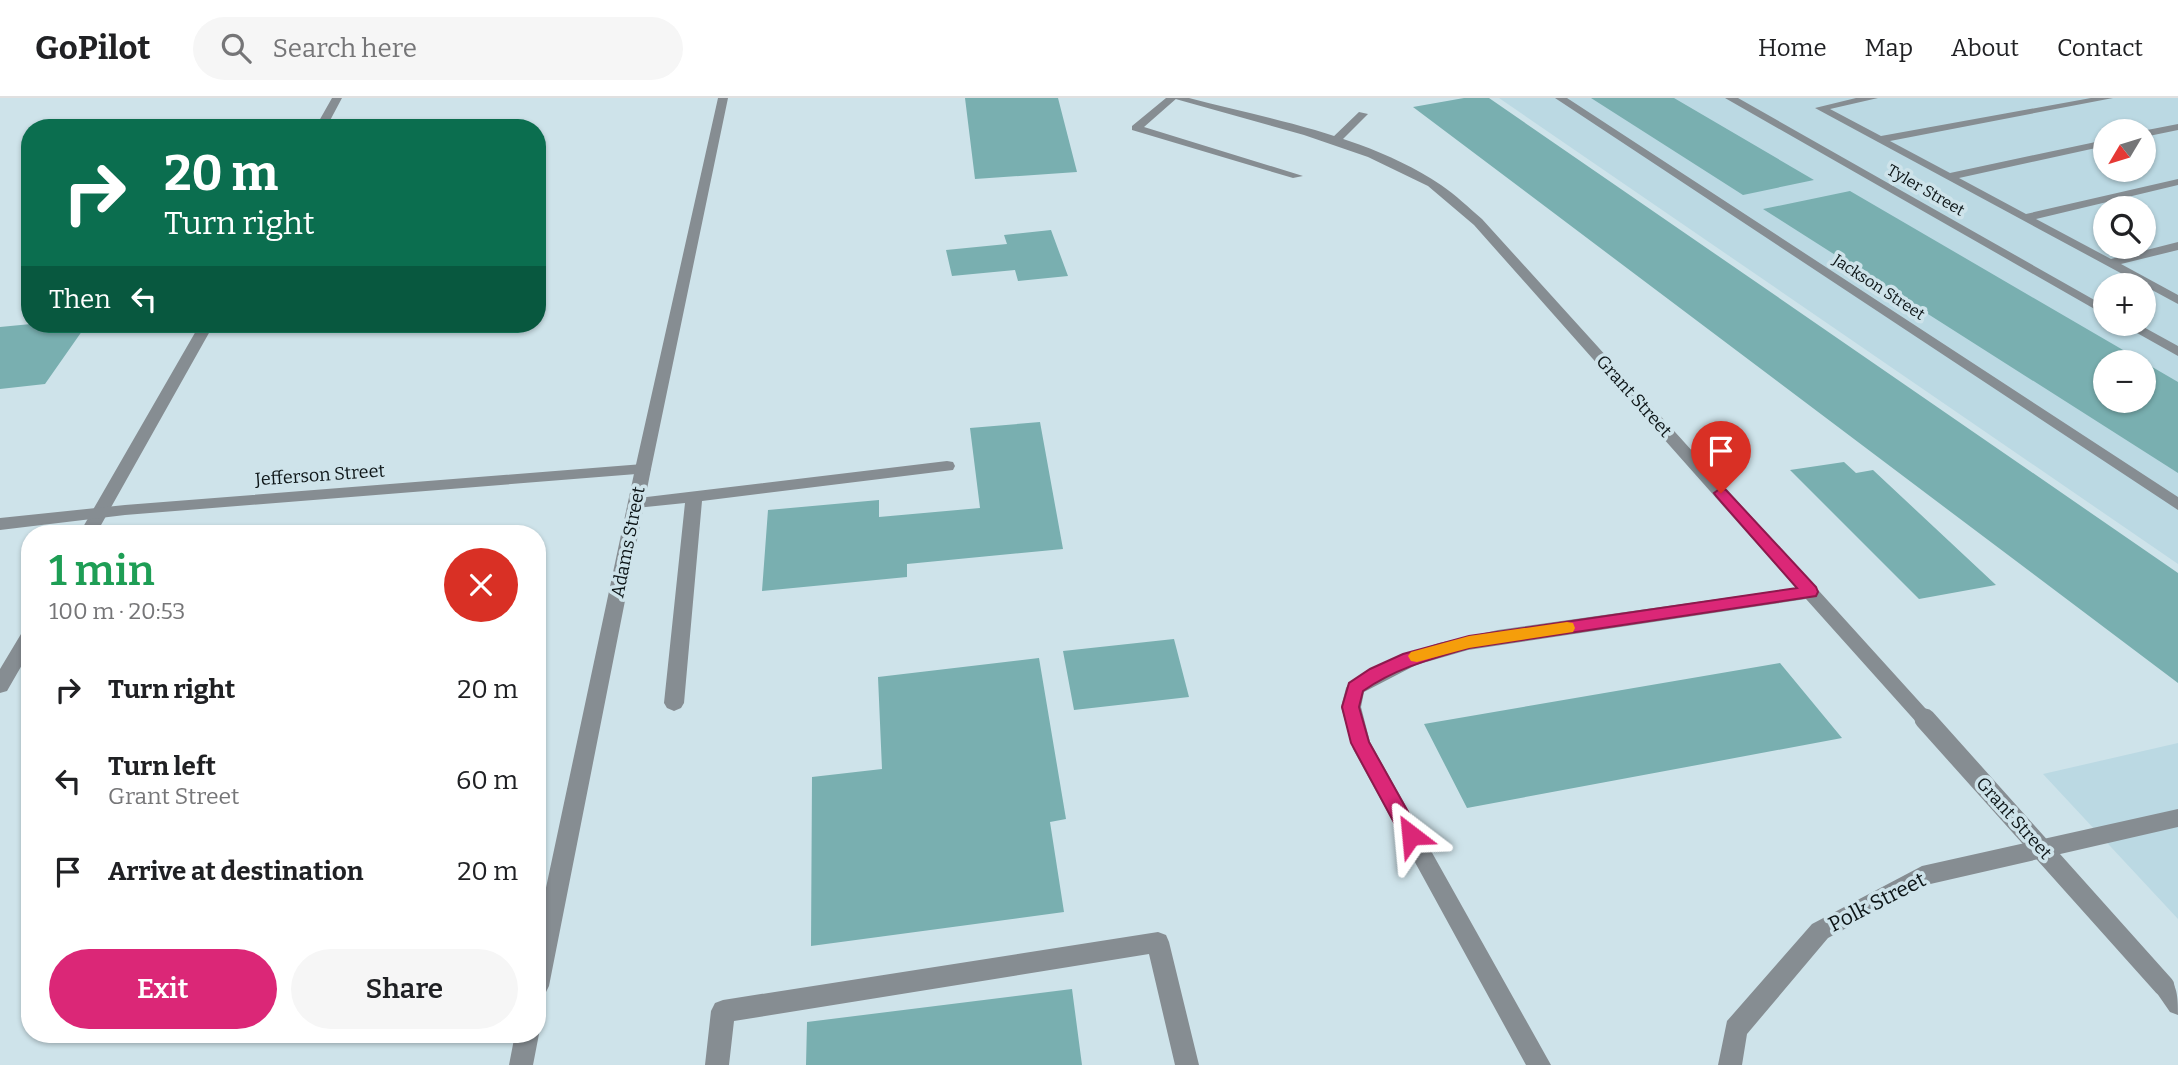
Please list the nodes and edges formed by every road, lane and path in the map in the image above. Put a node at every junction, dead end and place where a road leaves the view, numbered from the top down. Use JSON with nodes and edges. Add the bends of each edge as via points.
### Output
{"nodes":[{"id":1,"x":337,"y":98,"type":"edge"},
{"id":2,"x":723,"y":98,"type":"edge"},
{"id":3,"x":1172,"y":98,"type":"edge"},
{"id":4,"x":1177,"y":98,"type":"edge"},
{"id":5,"x":1560,"y":98,"type":"edge"},
{"id":6,"x":1730,"y":98,"type":"edge"},
{"id":7,"x":1873,"y":98,"type":"edge"},
{"id":8,"x":2108,"y":98,"type":"edge"},
{"id":9,"x":1363,"y":114,"type":"dead end"},
{"id":10,"x":325,"y":119,"type":"edge"},
{"id":11,"x":2178,"y":127,"type":"edge"},
{"id":12,"x":2156,"y":132,"type":"edge"},
{"id":13,"x":1878,"y":140,"type":"junction"},
{"id":14,"x":1335,"y":141,"type":"junction"},
{"id":15,"x":2093,"y":146,"type":"edge"},
{"id":16,"x":1297,"y":176,"type":"dead end"},
{"id":17,"x":1948,"y":177,"type":"junction"},
{"id":18,"x":2178,"y":182,"type":"edge"},
{"id":19,"x":2024,"y":218,"type":"junction"},
{"id":20,"x":2178,"y":246,"type":"edge"},
{"id":21,"x":2109,"y":263,"type":"junction"},
{"id":22,"x":2178,"y":300,"type":"edge"},
{"id":23,"x":2093,"y":304,"type":"edge"},
{"id":24,"x":202,"y":333,"type":"edge"},
{"id":25,"x":2149,"y":336,"type":"edge"},
{"id":26,"x":2178,"y":352,"type":"edge"},
{"id":27,"x":947,"y":466,"type":"dead end"},
{"id":28,"x":643,"y":469,"type":"junction"},
{"id":29,"x":694,"y":495,"type":"junction"},
{"id":30,"x":636,"y":503,"type":"junction"},
{"id":31,"x":2178,"y":505,"type":"edge"},
{"id":32,"x":99,"y":513,"type":"junction"},
{"id":33,"x":0,"y":524,"type":"edge"},
{"id":34,"x":92,"y":525,"type":"edge"},
{"id":35,"x":1810,"y":592,"type":"junction"},
{"id":36,"x":21,"y":650,"type":"edge"},
{"id":37,"x":0,"y":686,"type":"edge"},
{"id":38,"x":674,"y":702,"type":"dead end"},
{"id":39,"x":2178,"y":818,"type":"edge"},
{"id":40,"x":546,"y":942,"type":"edge"},
{"id":41,"x":2171,"y":995,"type":"edge"},
{"id":42,"x":525,"y":1043,"type":"edge"},
{"id":43,"x":521,"y":1065,"type":"edge"},
{"id":44,"x":717,"y":1065,"type":"edge"},
{"id":45,"x":1187,"y":1065,"type":"edge"},
{"id":46,"x":1539,"y":1065,"type":"edge"},
{"id":47,"x":1730,"y":1065,"type":"edge"}],
"edges":[{"from":1,"to":10,"type":"street"},
{"from":2,"to":28,"type":"street","name":"Adams Street"},
{"from":3,"to":16,"type":"street","via":[[1136,128]]},
{"from":4,"to":14,"type":"street","name":"Grant Street"},
{"from":5,"to":31,"type":"street","name":"Jackson Street"},
{"from":6,"to":23,"type":"street","name":"Tyler Street"},
{"from":7,"to":13,"type":"street","via":[[1819,108]]},
{"from":8,"to":13,"type":"street"},
{"from":9,"to":14,"type":"street"},
{"from":11,"to":12,"type":"street"},
{"from":13,"to":17,"type":"street"},
{"from":14,"to":35,"type":"street","name":"Grant Street","via":[[1388,161],[1435,186],[1478,222]]},
{"from":15,"to":17,"type":"street"},
{"from":17,"to":19,"type":"street"},
{"from":18,"to":19,"type":"street"},
{"from":19,"to":21,"type":"street"},
{"from":20,"to":21,"type":"street"},
{"from":21,"to":22,"type":"street"},
{"from":24,"to":32,"type":"street"},
{"from":25,"to":26,"type":"street"},
{"from":27,"to":29,"type":"street"},
{"from":28,"to":30,"type":"street","name":"Adams Street"},
{"from":28,"to":32,"type":"street","name":"Jefferson Street"},
{"from":29,"to":30,"type":"street"},
{"from":29,"to":38,"type":"street"},
{"from":30,"to":40,"type":"street","name":"Adams Street"},
{"from":32,"to":33,"type":"street","name":"Jefferson Street"},
{"from":32,"to":34,"type":"street"},
{"from":35,"to":41,"type":"street","name":"Grant Street","bridge":true},
{"from":35,"to":46,"type":"street","via":[[1469,642],[1409,658],[1356,688],[1351,707],[1360,743]]},
{"from":36,"to":37,"type":"street"},
{"from":39,"to":47,"type":"street","name":"Polk Street","via":[[1922,876],[1820,930],[1736,1029]]},
{"from":42,"to":43,"type":"street"},
{"from":44,"to":45,"type":"street","via":[[723,1011],[1158,942]]}]}
